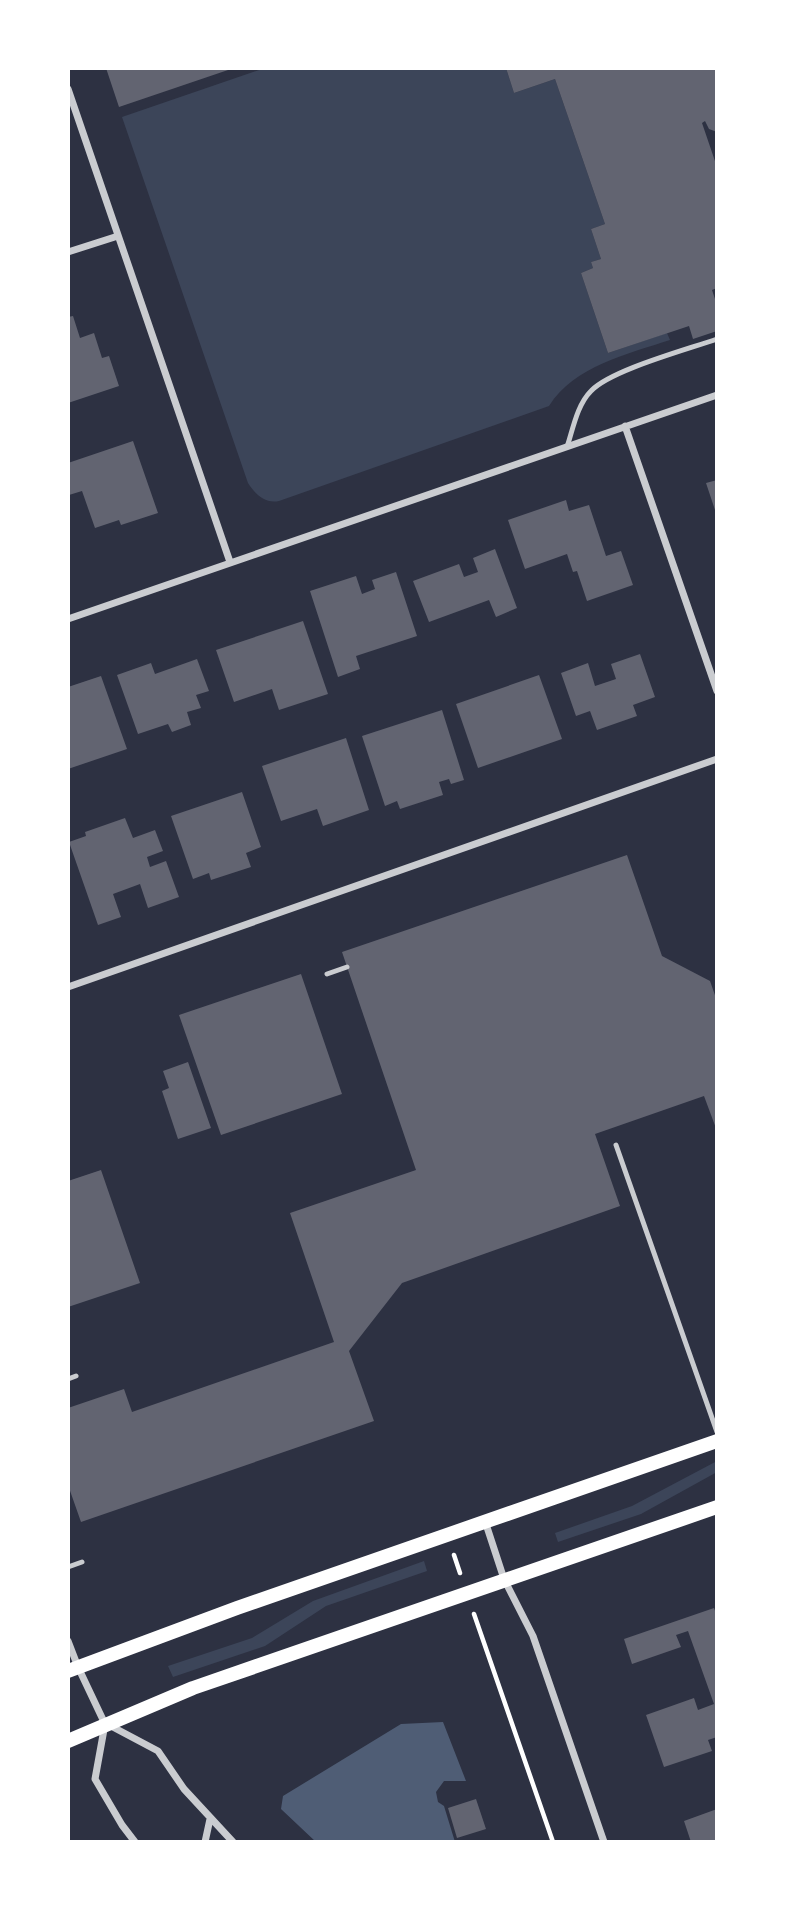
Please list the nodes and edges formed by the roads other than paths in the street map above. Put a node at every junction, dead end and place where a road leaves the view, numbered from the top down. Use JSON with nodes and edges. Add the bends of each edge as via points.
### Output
{"nodes":[{"id":1,"x":68,"y":89,"type":"edge"},
{"id":2,"x":118,"y":236,"type":"junction"},
{"id":3,"x":68,"y":252,"type":"edge"},
{"id":4,"x":717,"y":339,"type":"edge"},
{"id":5,"x":717,"y":395,"type":"edge"},
{"id":6,"x":625,"y":426,"type":"junction"},
{"id":7,"x":568,"y":447,"type":"junction"},
{"id":8,"x":230,"y":562,"type":"junction"},
{"id":9,"x":68,"y":619,"type":"edge"},
{"id":10,"x":717,"y":691,"type":"edge"},
{"id":11,"x":717,"y":760,"type":"edge"},
{"id":12,"x":347,"y":967,"type":"dead end"},
{"id":13,"x":327,"y":974,"type":"dead end"},
{"id":14,"x":68,"y":987,"type":"edge"},
{"id":15,"x":616,"y":1145,"type":"dead end"},
{"id":16,"x":76,"y":1376,"type":"dead end"},
{"id":17,"x":68,"y":1379,"type":"edge"},
{"id":18,"x":717,"y":1432,"type":"edge"},
{"id":19,"x":717,"y":1441,"type":"edge"},
{"id":20,"x":717,"y":1507,"type":"edge"},
{"id":21,"x":484,"y":1521,"type":"junction"},
{"id":22,"x":82,"y":1562,"type":"dead end"},
{"id":23,"x":68,"y":1567,"type":"edge"},
{"id":24,"x":504,"y":1579,"type":"junction"},
{"id":25,"x":68,"y":1641,"type":"edge"},
{"id":26,"x":73,"y":1669,"type":"edge"},
{"id":27,"x":105,"y":1724,"type":"junction"},
{"id":28,"x":68,"y":1741,"type":"edge"},
{"id":29,"x":210,"y":1819,"type":"junction"},
{"id":30,"x":135,"y":1842,"type":"edge"},
{"id":31,"x":205,"y":1842,"type":"edge"},
{"id":32,"x":233,"y":1842,"type":"edge"},
{"id":33,"x":604,"y":1842,"type":"edge"}],
"edges":[{"from":1,"to":2,"type":"street"},
{"from":2,"to":3,"type":"street"},
{"from":2,"to":8,"type":"street"},
{"from":4,"to":7,"type":"lane","via":[[607,378],[589,392]]},
{"from":5,"to":6,"type":"street"},
{"from":6,"to":7,"type":"street"},
{"from":6,"to":10,"type":"street"},
{"from":7,"to":8,"type":"street"},
{"from":8,"to":9,"type":"street"},
{"from":11,"to":14,"type":"street"},
{"from":12,"to":13,"type":"lane"},
{"from":15,"to":18,"type":"lane"},
{"from":16,"to":17,"type":"lane"},
{"from":19,"to":21,"type":"main road"},
{"from":20,"to":24,"type":"main road"},
{"from":21,"to":24,"type":"street"},
{"from":21,"to":26,"type":"main road"},
{"from":22,"to":23,"type":"lane"},
{"from":24,"to":27,"type":"main road","via":[[193,1688]]},
{"from":24,"to":33,"type":"street","via":[[533,1636]]},
{"from":25,"to":26,"type":"street"},
{"from":26,"to":27,"type":"street"},
{"from":27,"to":28,"type":"main road"},
{"from":27,"to":29,"type":"street","via":[[158,1751]]},
{"from":27,"to":30,"type":"street","via":[[95,1779]]},
{"from":29,"to":31,"type":"street"},
{"from":29,"to":32,"type":"street"}]}
